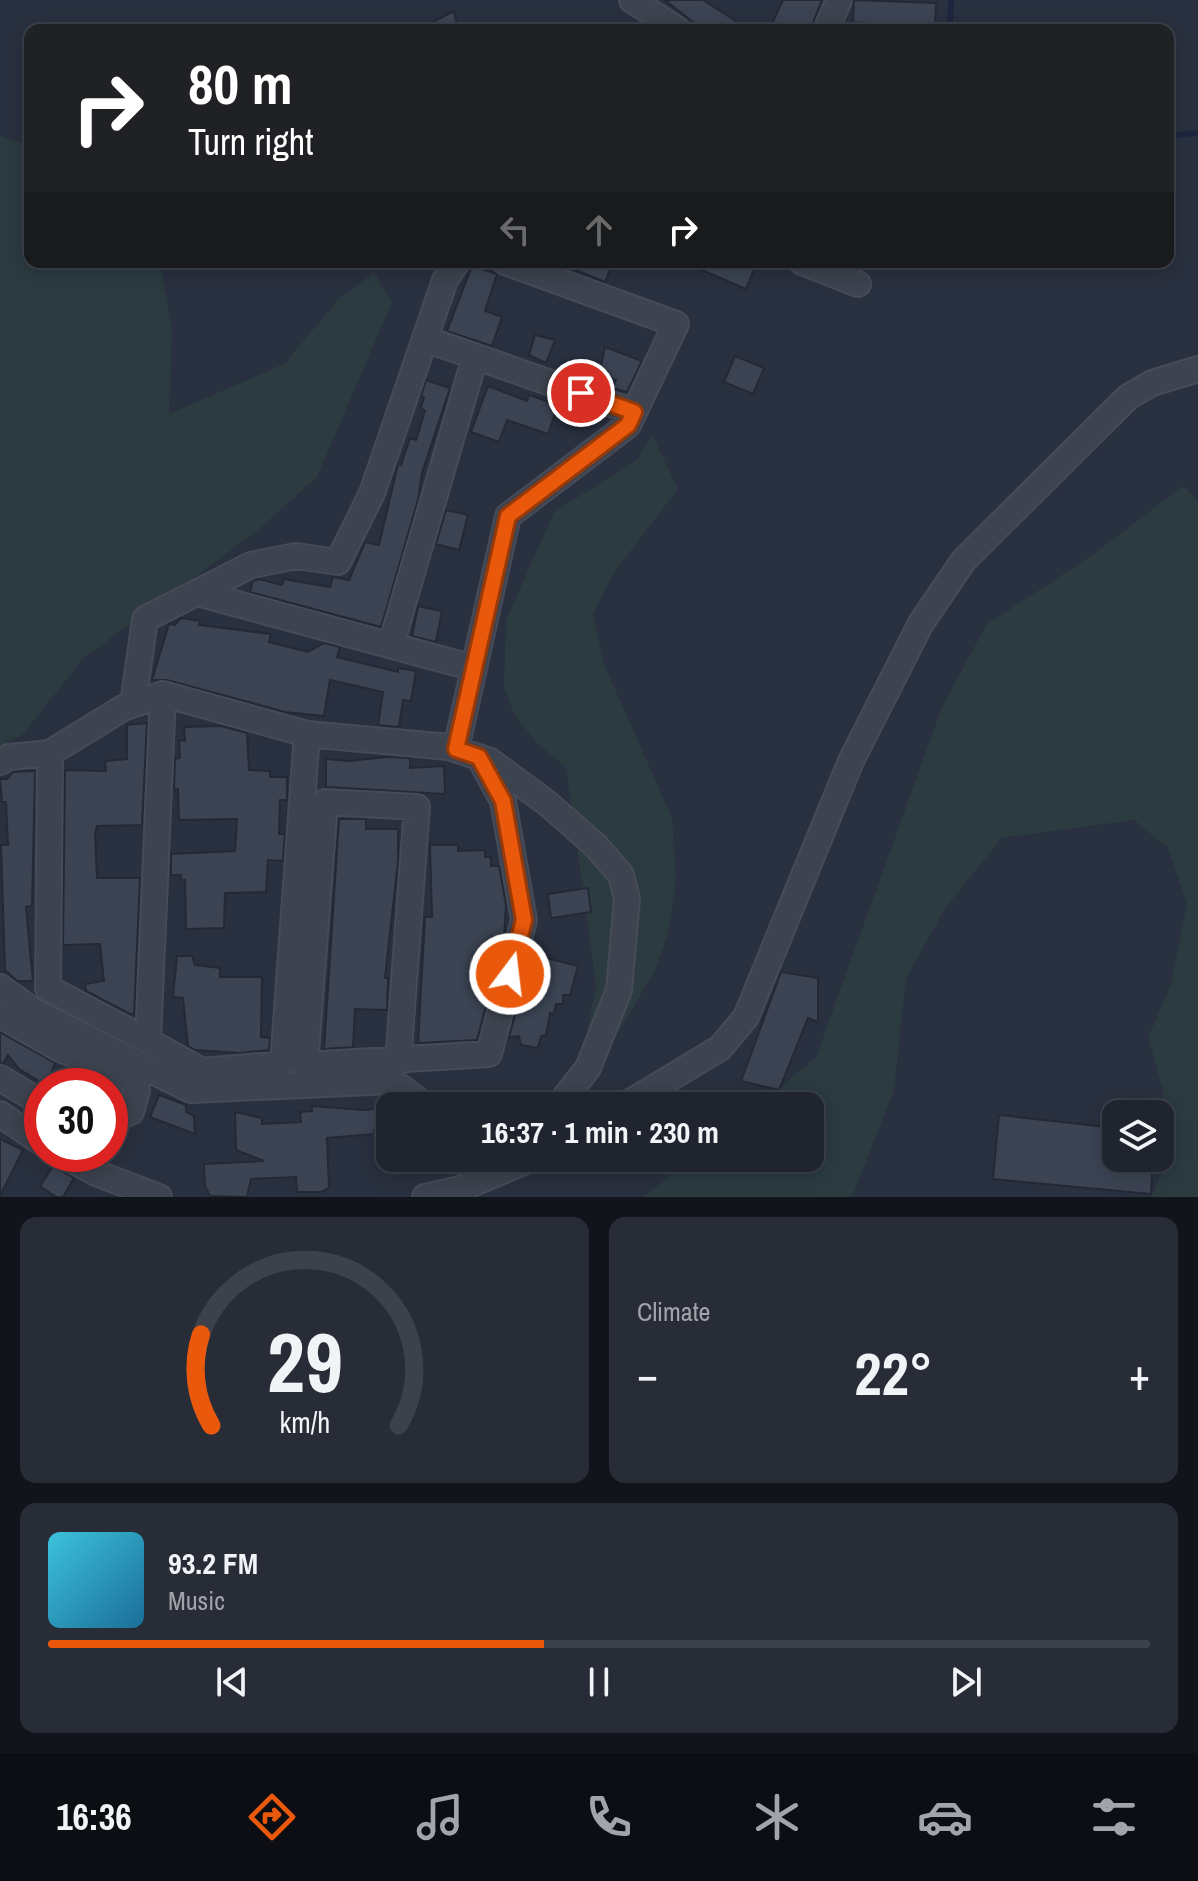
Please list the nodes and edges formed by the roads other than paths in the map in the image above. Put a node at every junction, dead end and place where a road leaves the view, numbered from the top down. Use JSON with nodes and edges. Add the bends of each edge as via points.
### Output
{"nodes":[{"id":1,"x":632,"y":0,"type":"edge"},
{"id":2,"x":839,"y":0,"type":"edge"},
{"id":3,"x":669,"y":24,"type":"edge"},
{"id":4,"x":829,"y":24,"type":"edge"},
{"id":5,"x":453,"y":268,"type":"edge"},
{"id":6,"x":522,"y":268,"type":"edge"},
{"id":7,"x":817,"y":268,"type":"edge"},
{"id":8,"x":858,"y":284,"type":"dead end"},
{"id":9,"x":425,"y":339,"type":"junction"},
{"id":10,"x":475,"y":357,"type":"junction"},
{"id":11,"x":1198,"y":369,"type":"edge"},
{"id":12,"x":634,"y":412,"type":"junction"},
{"id":13,"x":197,"y":593,"type":"junction"},
{"id":14,"x":391,"y":645,"type":"junction"},
{"id":15,"x":474,"y":668,"type":"junction"},
{"id":16,"x":163,"y":694,"type":"junction"},
{"id":17,"x":133,"y":704,"type":"junction"},
{"id":18,"x":307,"y":734,"type":"junction"},
{"id":19,"x":50,"y":753,"type":"junction"},
{"id":20,"x":468,"y":753,"type":"junction"},
{"id":21,"x":0,"y":762,"type":"edge"},
{"id":22,"x":0,"y":987,"type":"edge"},
{"id":23,"x":0,"y":1015,"type":"edge"},
{"id":24,"x":148,"y":1041,"type":"junction"},
{"id":25,"x":398,"y":1062,"type":"junction"},
{"id":26,"x":136,"y":1072,"type":"junction"},
{"id":27,"x":0,"y":1078,"type":"edge"},
{"id":28,"x":24,"y":1092,"type":"edge"},
{"id":29,"x":407,"y":1092,"type":"edge"},
{"id":30,"x":569,"y":1092,"type":"edge"},
{"id":31,"x":647,"y":1092,"type":"edge"},
{"id":32,"x":128,"y":1113,"type":"edge"},
{"id":33,"x":0,"y":1114,"type":"edge"},
{"id":34,"x":24,"y":1131,"type":"edge"},
{"id":35,"x":94,"y":1172,"type":"edge"},
{"id":36,"x":500,"y":1172,"type":"edge"},
{"id":37,"x":159,"y":1197,"type":"edge"},
{"id":38,"x":425,"y":1197,"type":"edge"}],
"edges":[{"from":1,"to":3,"type":"street"},
{"from":2,"to":4,"type":"street"},
{"from":5,"to":9,"type":"street"},
{"from":6,"to":12,"type":"street","via":[[676,324]]},
{"from":7,"to":8,"type":"street"},
{"from":9,"to":10,"type":"street"},
{"from":9,"to":13,"type":"street","via":[[372,493],[338,562],[296,556],[251,565]]},
{"from":10,"to":12,"type":"street"},
{"from":10,"to":14,"type":"street"},
{"from":11,"to":31,"type":"street","via":[[1152,383],[1128,397],[964,560],[921,623],[851,761],[746,1017],[720,1048]]},
{"from":12,"to":15,"type":"street","via":[[628,425],[508,516]]},
{"from":13,"to":14,"type":"street"},
{"from":13,"to":17,"type":"street","via":[[145,619]]},
{"from":14,"to":15,"type":"street"},
{"from":15,"to":20,"type":"street"},
{"from":16,"to":17,"type":"street"},
{"from":16,"to":18,"type":"street"},
{"from":16,"to":24,"type":"street"},
{"from":17,"to":19,"type":"street"},
{"from":18,"to":20,"type":"street"},
{"from":18,"to":24,"type":"street","via":[[283,1064],[202,1071]]},
{"from":19,"to":21,"type":"street"},
{"from":19,"to":24,"type":"street","via":[[48,988]]},
{"from":20,"to":25,"type":"street","via":[[503,801],[524,920],[489,1054]]},
{"from":20,"to":30,"type":"street","via":[[547,803],[621,875],[627,899],[619,990],[588,1068]]},
{"from":22,"to":26,"type":"street"},
{"from":23,"to":26,"type":"street","via":[[60,1049]]},
{"from":25,"to":25,"type":"street","via":[[305,1065],[325,802],[417,807]]},
{"from":26,"to":29,"type":"street","via":[[191,1090],[392,1081]]},
{"from":26,"to":32,"type":"street"},
{"from":27,"to":28,"type":"street"},
{"from":33,"to":34,"type":"street"},
{"from":35,"to":37,"type":"street"},
{"from":36,"to":38,"type":"street"}]}
